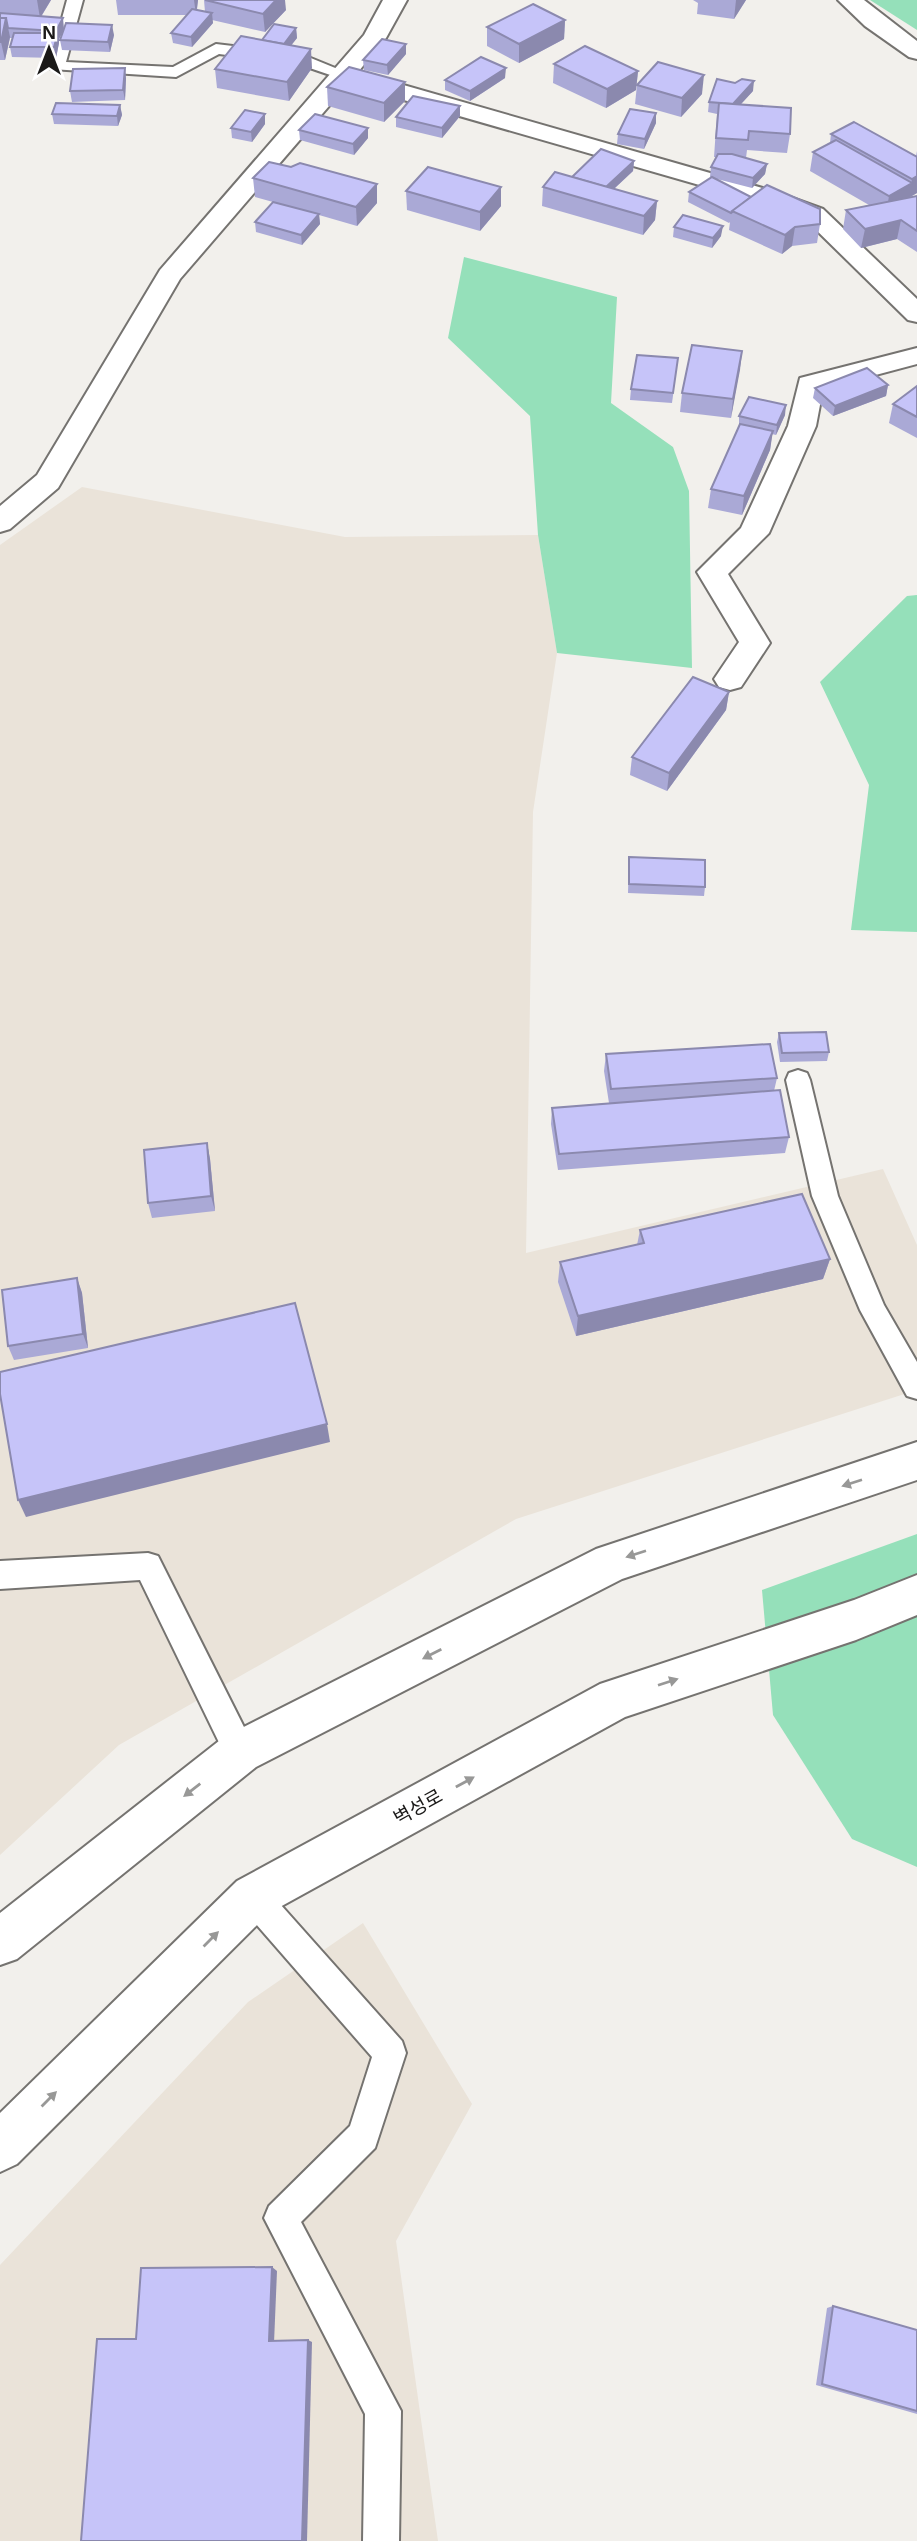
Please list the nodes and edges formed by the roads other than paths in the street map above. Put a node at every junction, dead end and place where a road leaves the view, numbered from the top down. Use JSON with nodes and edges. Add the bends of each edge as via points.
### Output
{"nodes":[{"id":1,"x":75,"y":0,"type":"edge"},
{"id":2,"x":395,"y":0,"type":"edge"},
{"id":3,"x":850,"y":0,"type":"edge"},
{"id":4,"x":917,"y":52,"type":"edge"},
{"id":5,"x":342,"y":74,"type":"junction"},
{"id":6,"x":917,"y":314,"type":"edge"},
{"id":7,"x":917,"y":356,"type":"edge"},
{"id":8,"x":0,"y":522,"type":"edge"},
{"id":9,"x":730,"y":679,"type":"dead end"},
{"id":10,"x":798,"y":1080,"type":"dead end"},
{"id":11,"x":917,"y":1387,"type":"edge"},
{"id":12,"x":917,"y":1461,"type":"edge"},
{"id":13,"x":0,"y":1575,"type":"edge"},
{"id":14,"x":917,"y":1595,"type":"edge"},
{"id":15,"x":240,"y":1752,"type":"junction"},
{"id":16,"x":253,"y":1897,"type":"junction"},
{"id":17,"x":0,"y":1942,"type":"edge"},
{"id":18,"x":0,"y":2147,"type":"edge"},
{"id":19,"x":381,"y":2541,"type":"edge"}],
"edges":[{"from":1,"to":5,"type":"lane","via":[[57,66],[176,72],[216,49],[301,59]]},
{"from":2,"to":5,"type":"street","via":[[374,38]]},
{"from":3,"to":4,"type":"street"},
{"from":5,"to":6,"type":"street","via":[[814,214]]},
{"from":5,"to":8,"type":"street","via":[[169,276],[48,481]]},
{"from":7,"to":9,"type":"street","via":[[810,384],[802,426],[754,533],[712,572],[755,643]]},
{"from":10,"to":11,"type":"lane","via":[[825,1196],[873,1310]]},
{"from":12,"to":15,"type":"street","one_way":true,"via":[[611,1563]]},
{"from":13,"to":15,"type":"lane","via":[[148,1566]]},
{"from":16,"to":14,"type":"street","name":"벽성로","one_way":true,"via":[[615,1699],[856,1620]]},
{"from":15,"to":17,"type":"street","one_way":true},
{"from":18,"to":16,"type":"street","name":"벽성로","one_way":true},
{"from":16,"to":19,"type":"lane","via":[[390,2053],[363,2136],[281,2218],[383,2411]]}]}
